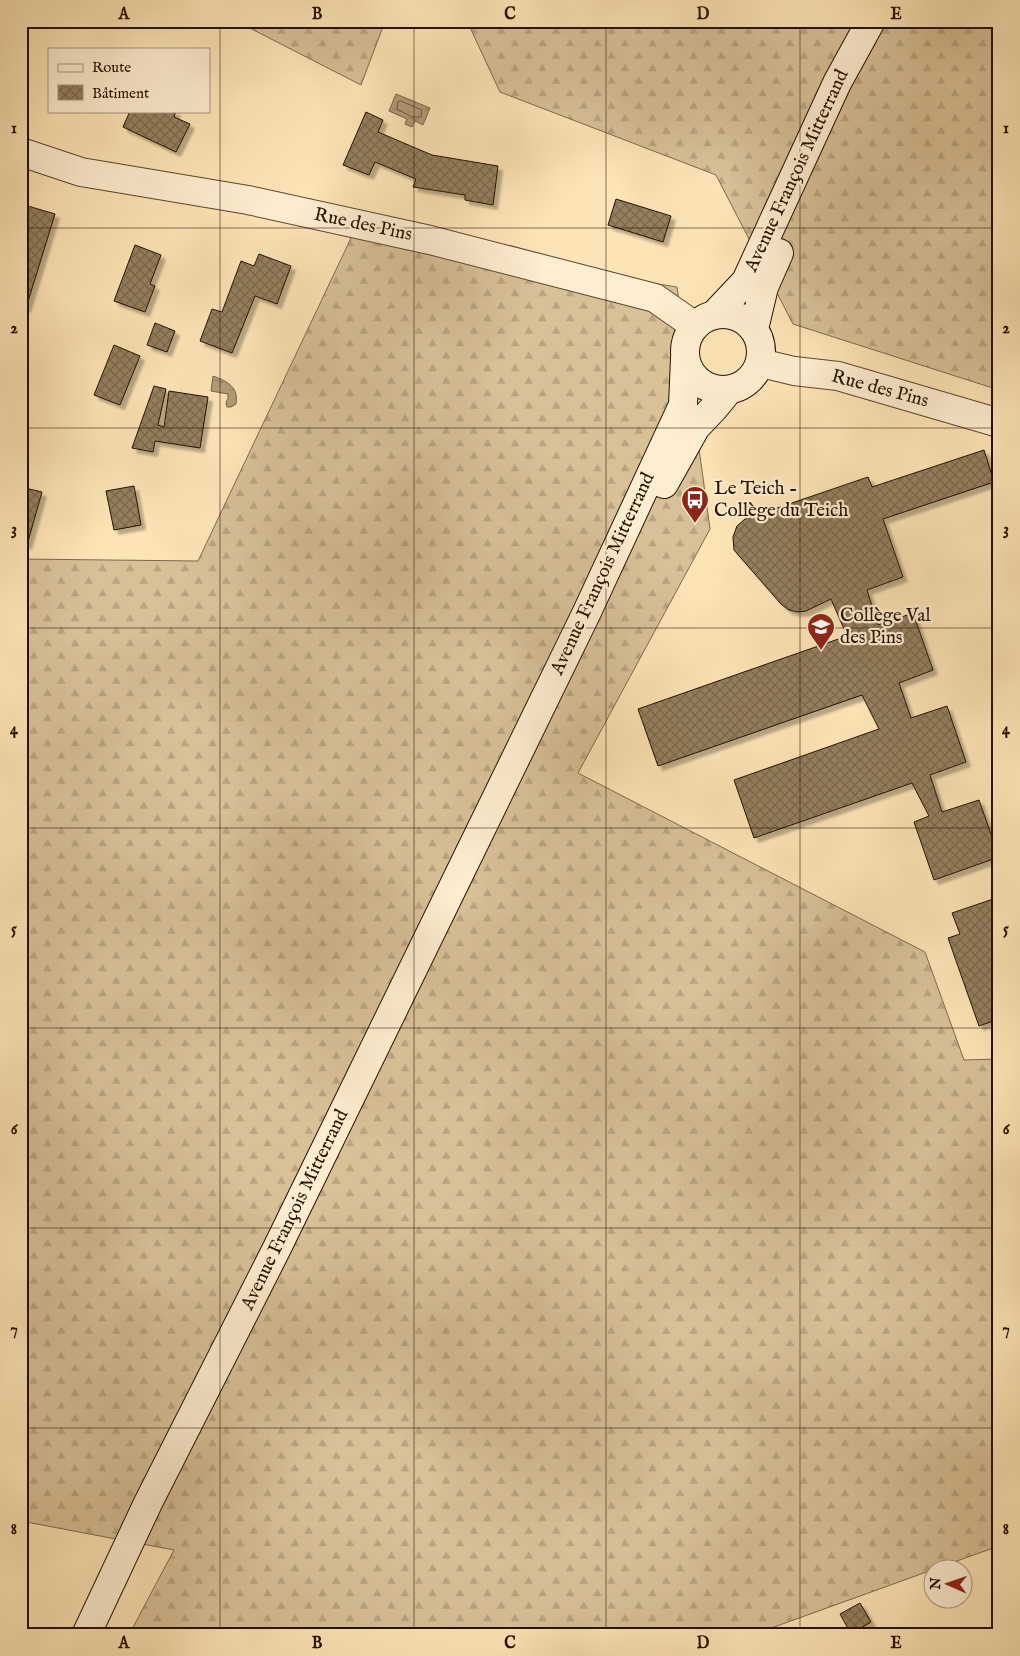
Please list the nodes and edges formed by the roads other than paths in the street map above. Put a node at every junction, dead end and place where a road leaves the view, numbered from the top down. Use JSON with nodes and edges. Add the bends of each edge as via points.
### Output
{"nodes":[{"id":1,"x":871,"y":21,"type":"edge"},
{"id":2,"x":882,"y":21,"type":"edge"},
{"id":3,"x":21,"y":152,"type":"edge"},
{"id":4,"x":705,"y":320,"type":"junction"},
{"id":5,"x":754,"y":329,"type":"junction"},
{"id":6,"x":685,"y":358,"type":"junction"},
{"id":7,"x":760,"y":361,"type":"junction"},
{"id":8,"x":728,"y":391,"type":"junction"},
{"id":9,"x":999,"y":423,"type":"edge"},
{"id":10,"x":502,"y":785,"type":"junction"},
{"id":11,"x":86,"y":1635,"type":"edge"}],
"edges":[{"from":1,"to":4,"type":"main road","name":"Avenue François Mitterrand","via":[[838,83],[746,281]]},
{"from":2,"to":5,"type":"main road","name":"Avenue François Mitterrand","via":[[764,287]]},
{"from":3,"to":4,"type":"main road","name":"Rue des Pins","via":[[81,172],[248,200],[420,238],[646,295]]},
{"from":4,"to":5,"type":"main road","via":[[725,314],[736,316]]},
{"from":4,"to":6,"type":"main road","via":[[688,335]]},
{"from":5,"to":7,"type":"main road","via":[[759,339]]},
{"from":6,"to":8,"type":"main road","via":[[688,370],[704,386]]},
{"from":6,"to":10,"type":"main road","name":"Avenue François Mitterrand","via":[[683,405]]},
{"from":7,"to":8,"type":"main road","via":[[749,381]]},
{"from":7,"to":9,"type":"main road","name":"Rue des Pins","via":[[794,371],[838,376]]},
{"from":8,"to":10,"type":"main road","name":"Avenue François Mitterrand","via":[[696,427],[596,620]]},
{"from":10,"to":11,"type":"main road","name":"Avenue François Mitterrand"}]}
